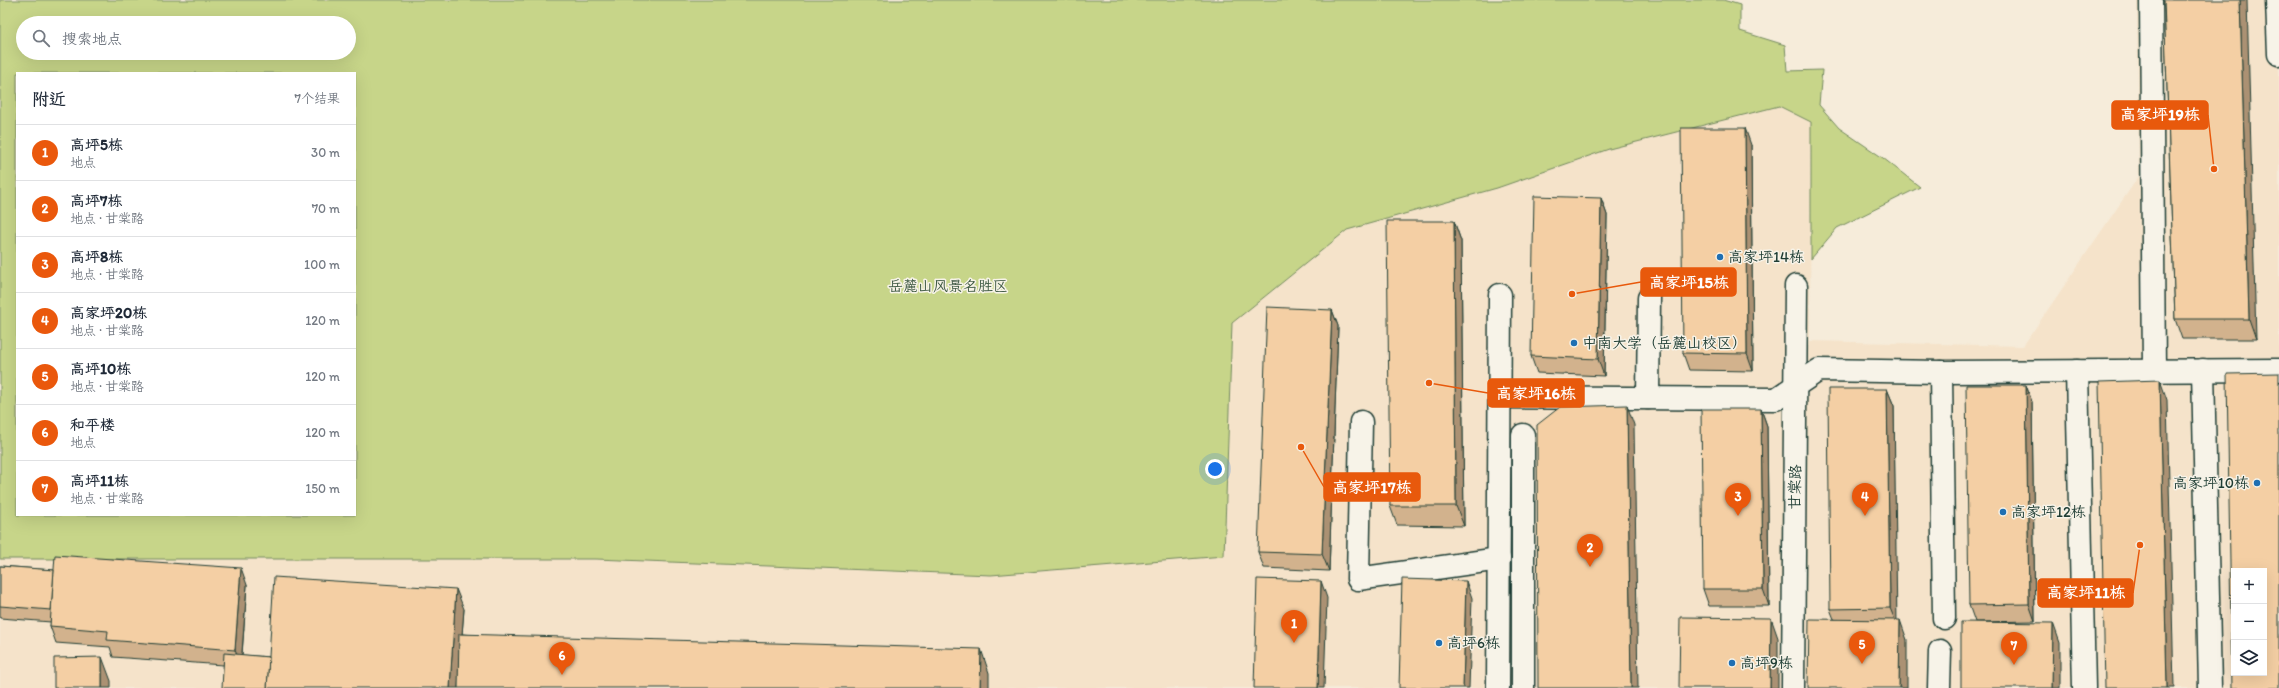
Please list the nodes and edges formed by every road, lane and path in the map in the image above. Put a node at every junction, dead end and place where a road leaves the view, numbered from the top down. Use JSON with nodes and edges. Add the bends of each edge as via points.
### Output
{"nodes":[{"id":1,"x":2151,"y":0,"type":"edge"},
{"id":2,"x":2277,"y":0,"type":"edge"},
{"id":3,"x":2279,"y":54,"type":"edge"},
{"id":4,"x":1796,"y":286,"type":"dead end"},
{"id":5,"x":1500,"y":295,"type":"dead end"},
{"id":6,"x":1649,"y":298,"type":"dead end"},
{"id":7,"x":2154,"y":370,"type":"junction"},
{"id":8,"x":2203,"y":370,"type":"junction"},
{"id":9,"x":2279,"y":370,"type":"edge"},
{"id":10,"x":2077,"y":371,"type":"junction"},
{"id":11,"x":1941,"y":372,"type":"junction"},
{"id":12,"x":1796,"y":384,"type":"junction"},
{"id":13,"x":1500,"y":397,"type":"junction"},
{"id":14,"x":1648,"y":398,"type":"junction"},
{"id":15,"x":1361,"y":422,"type":"dead end"},
{"id":16,"x":1523,"y":435,"type":"dead end"},
{"id":17,"x":1499,"y":559,"type":"junction"},
{"id":18,"x":1944,"y":618,"type":"dead end"},
{"id":19,"x":1940,"y":651,"type":"dead end"},
{"id":20,"x":1498,"y":688,"type":"edge"},
{"id":21,"x":1523,"y":688,"type":"edge"},
{"id":22,"x":1793,"y":688,"type":"edge"},
{"id":23,"x":1939,"y":688,"type":"edge"},
{"id":24,"x":2084,"y":688,"type":"edge"},
{"id":25,"x":2210,"y":688,"type":"edge"}],
"edges":[{"from":1,"to":7,"type":"street"},
{"from":2,"to":3,"type":"street"},
{"from":4,"to":12,"type":"street","name":"甘棠路"},
{"from":5,"to":13,"type":"street"},
{"from":6,"to":14,"type":"street"},
{"from":7,"to":8,"type":"street"},
{"from":7,"to":10,"type":"street"},
{"from":8,"to":9,"type":"street"},
{"from":8,"to":25,"type":"street"},
{"from":10,"to":11,"type":"street"},
{"from":10,"to":24,"type":"street"},
{"from":11,"to":12,"type":"street","via":[[1819,370]]},
{"from":11,"to":18,"type":"street"},
{"from":12,"to":14,"type":"street","via":[[1776,399]]},
{"from":12,"to":22,"type":"street","name":"甘棠路"},
{"from":13,"to":14,"type":"street"},
{"from":13,"to":17,"type":"street"},
{"from":15,"to":17,"type":"street","via":[[1358,579]]},
{"from":16,"to":21,"type":"street"},
{"from":17,"to":20,"type":"street"},
{"from":19,"to":23,"type":"street"}]}
